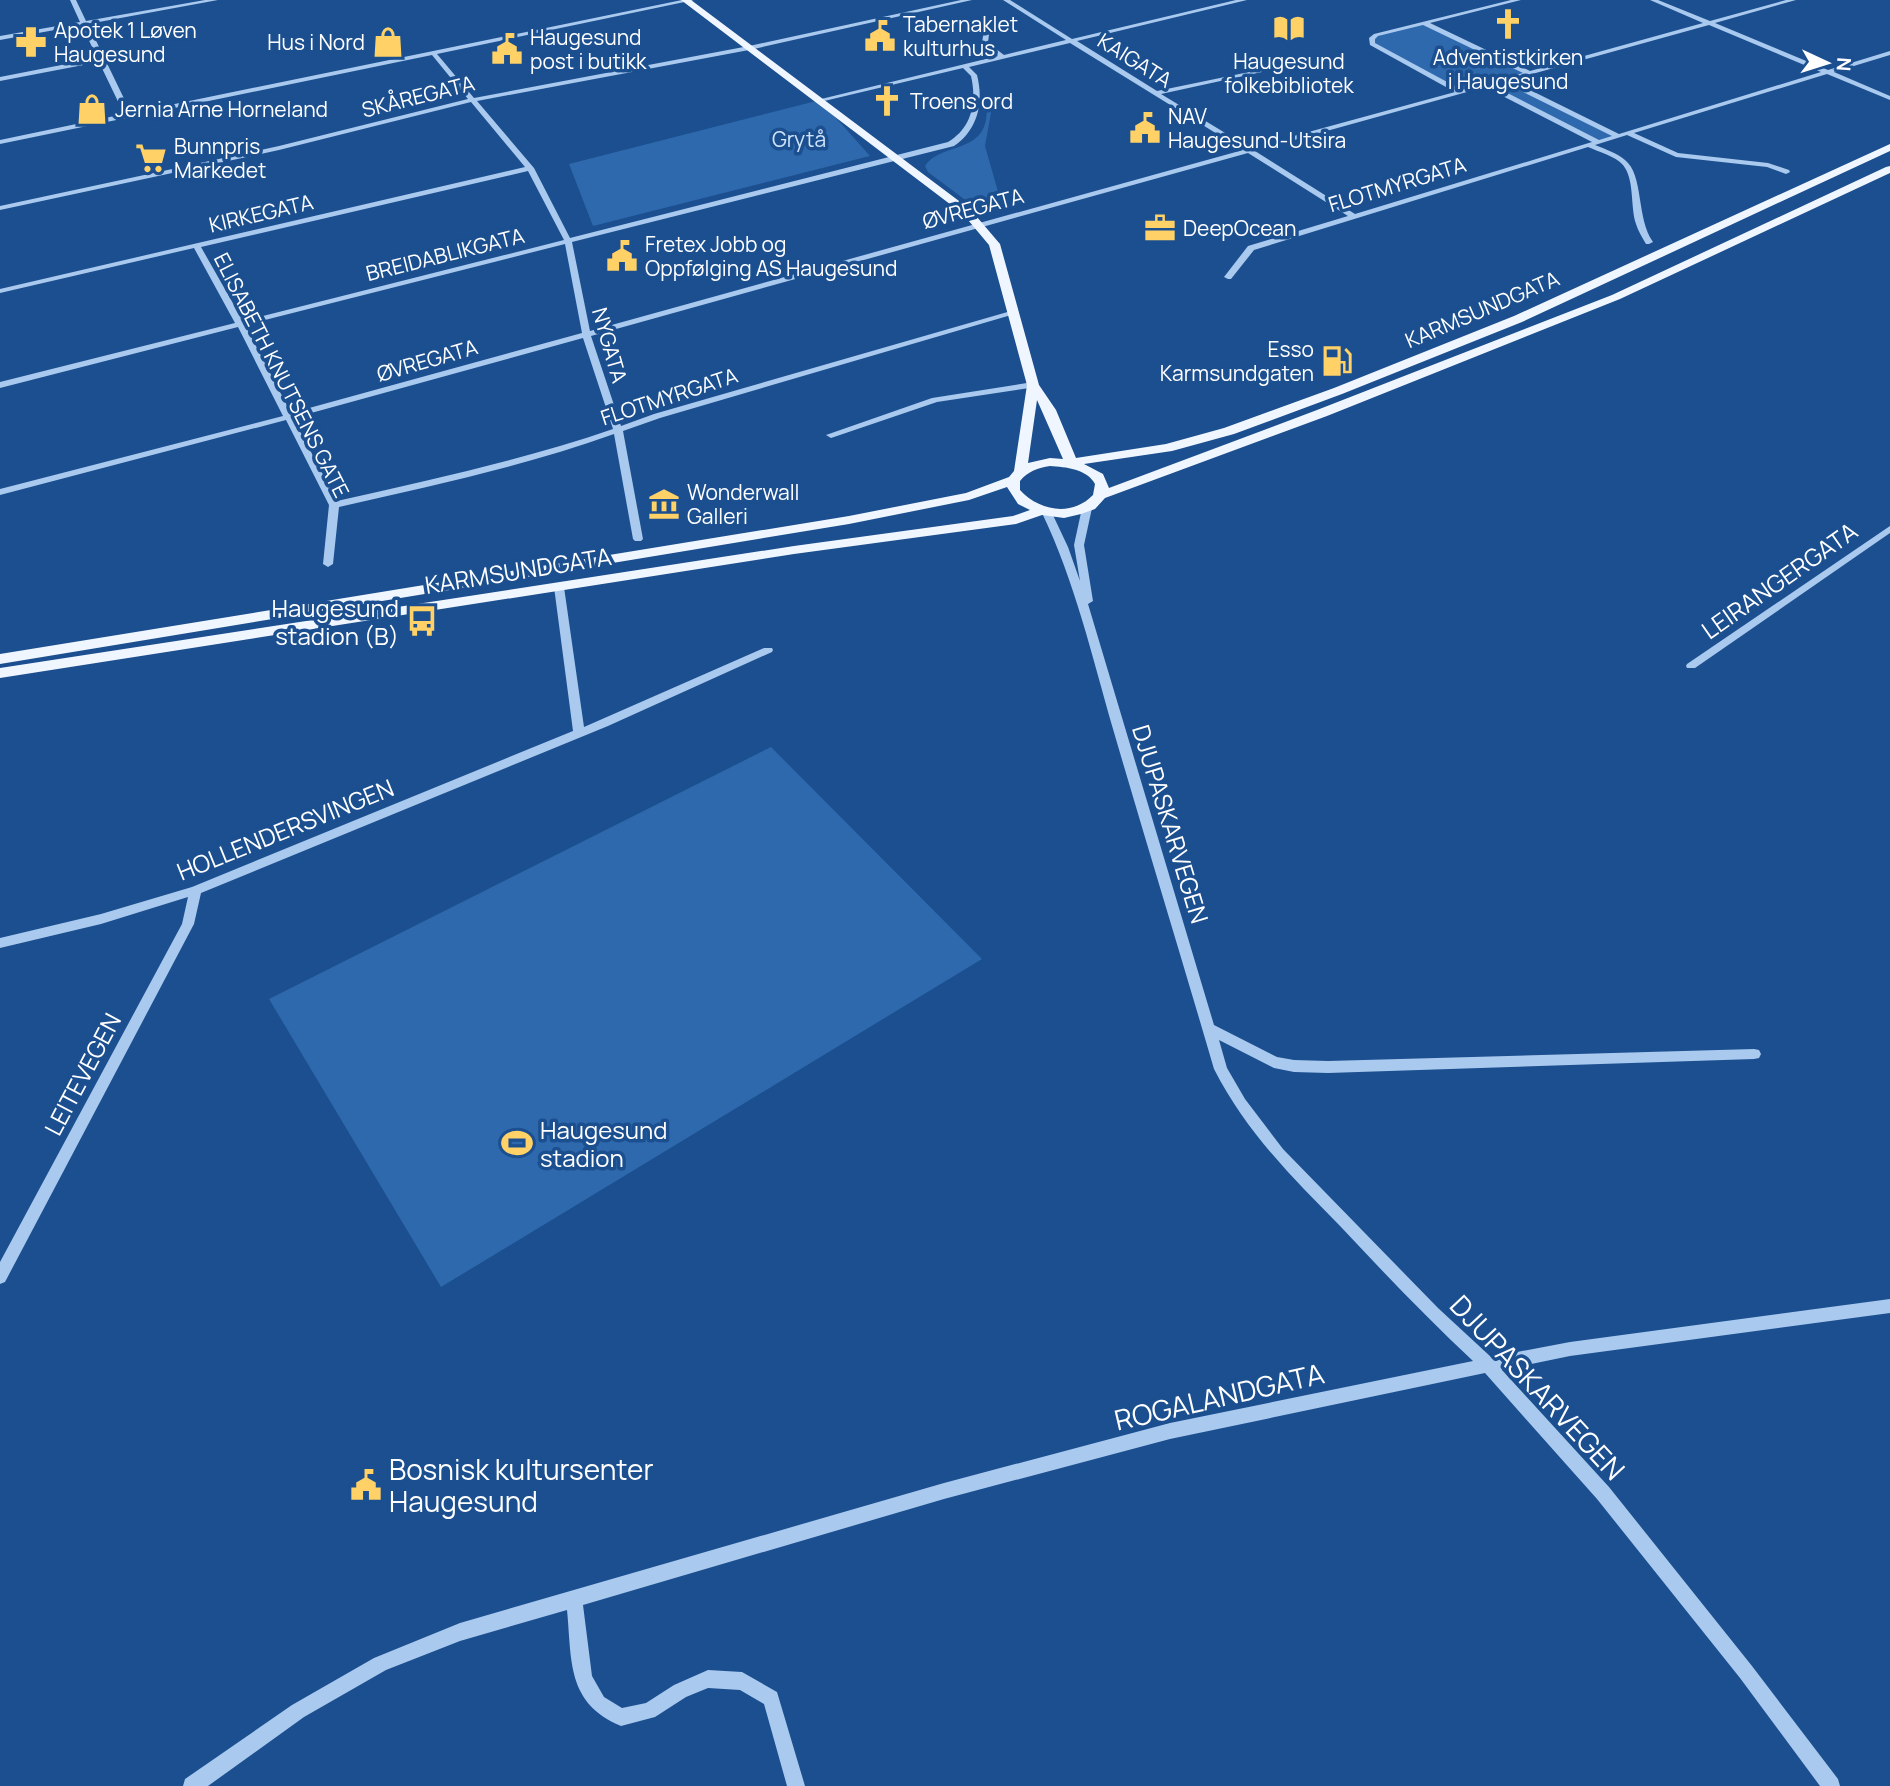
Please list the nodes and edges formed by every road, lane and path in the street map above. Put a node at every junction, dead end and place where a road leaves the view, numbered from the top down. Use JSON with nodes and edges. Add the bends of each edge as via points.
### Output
{"nodes":[{"id":1,"x":73,"y":0,"type":"edge"},
{"id":2,"x":215,"y":0,"type":"edge"},
{"id":3,"x":688,"y":0,"type":"edge"},
{"id":4,"x":969,"y":0,"type":"edge"},
{"id":5,"x":1006,"y":0,"type":"edge"},
{"id":6,"x":1244,"y":0,"type":"edge"},
{"id":7,"x":1517,"y":0,"type":"edge"},
{"id":8,"x":1653,"y":0,"type":"edge"},
{"id":9,"x":1793,"y":0,"type":"edge"},
{"id":10,"x":992,"y":22,"type":"dead end"},
{"id":11,"x":84,"y":23,"type":"junction"},
{"id":12,"x":1424,"y":23,"type":"junction"},
{"id":13,"x":1707,"y":24,"type":"junction"},
{"id":14,"x":0,"y":38,"type":"edge"},
{"id":15,"x":1071,"y":41,"type":"junction"},
{"id":16,"x":748,"y":48,"type":"junction"},
{"id":17,"x":1890,"y":53,"type":"edge"},
{"id":18,"x":434,"y":54,"type":"junction"},
{"id":19,"x":1003,"y":57,"type":"junction"},
{"id":20,"x":102,"y":59,"type":"junction"},
{"id":21,"x":964,"y":66,"type":"junction"},
{"id":22,"x":1271,"y":68,"type":"dead end"},
{"id":23,"x":1529,"y":73,"type":"junction"},
{"id":24,"x":1824,"y":73,"type":"junction"},
{"id":25,"x":0,"y":79,"type":"edge"},
{"id":26,"x":1504,"y":80,"type":"junction"},
{"id":27,"x":1486,"y":85,"type":"junction"},
{"id":28,"x":1461,"y":92,"type":"junction"},
{"id":29,"x":1155,"y":93,"type":"junction"},
{"id":30,"x":1890,"y":98,"type":"edge"},
{"id":31,"x":473,"y":100,"type":"junction"},
{"id":32,"x":820,"y":100,"type":"junction"},
{"id":33,"x":128,"y":115,"type":"junction"},
{"id":34,"x":1628,"y":133,"type":"junction"},
{"id":35,"x":1618,"y":136,"type":"junction"},
{"id":36,"x":0,"y":142,"type":"edge"},
{"id":37,"x":1598,"y":142,"type":"junction"},
{"id":38,"x":1589,"y":145,"type":"junction"},
{"id":39,"x":1890,"y":147,"type":"edge"},
{"id":40,"x":1246,"y":150,"type":"junction"},
{"id":41,"x":898,"y":158,"type":"junction"},
{"id":42,"x":530,"y":168,"type":"junction"},
{"id":43,"x":1890,"y":169,"type":"edge"},
{"id":44,"x":1786,"y":172,"type":"dead end"},
{"id":45,"x":0,"y":208,"type":"edge"},
{"id":46,"x":1352,"y":215,"type":"junction"},
{"id":47,"x":980,"y":225,"type":"junction"},
{"id":48,"x":568,"y":241,"type":"junction"},
{"id":49,"x":1649,"y":242,"type":"dead end"},
{"id":50,"x":197,"y":246,"type":"junction"},
{"id":51,"x":1228,"y":276,"type":"dead end"},
{"id":52,"x":0,"y":291,"type":"edge"},
{"id":53,"x":1014,"y":313,"type":"junction"},
{"id":54,"x":240,"y":324,"type":"junction"},
{"id":55,"x":586,"y":334,"type":"junction"},
{"id":56,"x":0,"y":385,"type":"edge"},
{"id":57,"x":1033,"y":385,"type":"junction"},
{"id":58,"x":288,"y":417,"type":"junction"},
{"id":59,"x":618,"y":430,"type":"junction"},
{"id":60,"x":831,"y":436,"type":"dead end"},
{"id":61,"x":1072,"y":462,"type":"junction"},
{"id":62,"x":1016,"y":475,"type":"junction"},
{"id":63,"x":0,"y":492,"type":"edge"},
{"id":64,"x":1101,"y":495,"type":"junction"},
{"id":65,"x":334,"y":505,"type":"junction"},
{"id":66,"x":1087,"y":508,"type":"junction"},
{"id":67,"x":1045,"y":512,"type":"junction"},
{"id":68,"x":1890,"y":528,"type":"edge"},
{"id":69,"x":638,"y":539,"type":"dead end"},
{"id":70,"x":328,"y":564,"type":"dead end"},
{"id":71,"x":559,"y":587,"type":"junction"},
{"id":72,"x":1092,"y":632,"type":"junction"},
{"id":73,"x":768,"y":650,"type":"dead end"},
{"id":74,"x":0,"y":659,"type":"edge"},
{"id":75,"x":1692,"y":666,"type":"dead end"},
{"id":76,"x":0,"y":673,"type":"edge"},
{"id":77,"x":579,"y":733,"type":"junction"},
{"id":78,"x":196,"y":890,"type":"junction"},
{"id":79,"x":0,"y":943,"type":"edge"},
{"id":80,"x":1208,"y":1028,"type":"junction"},
{"id":81,"x":1754,"y":1054,"type":"dead end"},
{"id":82,"x":0,"y":1278,"type":"edge"},
{"id":83,"x":1890,"y":1306,"type":"edge"},
{"id":84,"x":1488,"y":1365,"type":"junction"},
{"id":85,"x":574,"y":1599,"type":"junction"},
{"id":86,"x":192,"y":1786,"type":"edge"},
{"id":87,"x":796,"y":1786,"type":"edge"},
{"id":88,"x":1831,"y":1786,"type":"edge"}],
"edges":[{"from":1,"to":11,"type":"street"},
{"from":2,"to":11,"type":"street"},
{"from":3,"to":16,"type":"main road"},
{"from":3,"to":18,"type":"street"},
{"from":4,"to":16,"type":"street","name":"SKÅREGATA"},
{"from":5,"to":15,"type":"street","name":"KAIGATA"},
{"from":6,"to":15,"type":"street"},
{"from":7,"to":12,"type":"street"},
{"from":8,"to":13,"type":"street"},
{"from":9,"to":13,"type":"street","name":"ØVREGATA"},
{"from":10,"to":19,"type":"street","via":[[985,44]]},
{"from":11,"to":14,"type":"street"},
{"from":11,"to":20,"type":"street"},
{"from":12,"to":23,"type":"street"},
{"from":12,"to":28,"type":"street","via":[[1376,36],[1372,44]]},
{"from":13,"to":23,"type":"street","name":"ØVREGATA"},
{"from":13,"to":24,"type":"street"},
{"from":15,"to":19,"type":"street"},
{"from":15,"to":29,"type":"street","name":"KAIGATA"},
{"from":16,"to":31,"type":"street","name":"SKÅREGATA"},
{"from":16,"to":32,"type":"main road"},
{"from":17,"to":24,"type":"street","name":"FLOTMYRGATA"},
{"from":18,"to":31,"type":"street","name":"NYGATA"},
{"from":18,"to":33,"type":"street"},
{"from":19,"to":21,"type":"street"},
{"from":20,"to":25,"type":"street"},
{"from":20,"to":33,"type":"street"},
{"from":21,"to":32,"type":"street"},
{"from":21,"to":41,"type":"street","via":[[974,75],[979,96],[965,135],[951,144]]},
{"from":22,"to":29,"type":"street"},
{"from":23,"to":26,"type":"street","name":"ØVREGATA"},
{"from":24,"to":30,"type":"street"},
{"from":24,"to":34,"type":"street","name":"FLOTMYRGATA"},
{"from":26,"to":27,"type":"street","name":"ØVREGATA"},
{"from":26,"to":35,"type":"street"},
{"from":27,"to":28,"type":"street","name":"ØVREGATA"},
{"from":27,"to":37,"type":"street"},
{"from":28,"to":40,"type":"street","name":"ØVREGATA"},
{"from":29,"to":40,"type":"street","name":"KAIGATA"},
{"from":31,"to":42,"type":"street","name":"NYGATA"},
{"from":31,"to":45,"type":"street","name":"SKÅREGATA","via":[[279,148]]},
{"from":32,"to":41,"type":"main road"},
{"from":33,"to":36,"type":"street"},
{"from":34,"to":35,"type":"street","name":"FLOTMYRGATA"},
{"from":34,"to":44,"type":"street","via":[[1676,155],[1769,165]]},
{"from":35,"to":37,"type":"street","name":"FLOTMYRGATA"},
{"from":37,"to":38,"type":"street","name":"FLOTMYRGATA"},
{"from":38,"to":46,"type":"street","name":"FLOTMYRGATA"},
{"from":38,"to":49,"type":"street","via":[[1628,167],[1643,235]]},
{"from":39,"to":61,"type":"main road","name":"KARMSUNDGATA","via":[[1518,319],[1327,396],[1178,445]]},
{"from":40,"to":46,"type":"street","name":"KAIGATA"},
{"from":40,"to":47,"type":"street","name":"ØVREGATA"},
{"from":41,"to":47,"type":"main road"},
{"from":41,"to":48,"type":"street","name":"BREIDABLIKGATA"},
{"from":42,"to":48,"type":"street","name":"NYGATA"},
{"from":42,"to":50,"type":"street","name":"KIRKEGATA"},
{"from":43,"to":64,"type":"main road","name":"KARMSUNDGATA","via":[[1616,297]]},
{"from":46,"to":51,"type":"street","name":"FLOTMYRGATA","via":[[1251,248]]},
{"from":47,"to":53,"type":"main road","via":[[994,244]]},
{"from":47,"to":55,"type":"street","name":"ØVREGATA"},
{"from":48,"to":54,"type":"street","name":"BREIDABLIKGATA"},
{"from":48,"to":55,"type":"street","name":"NYGATA"},
{"from":50,"to":52,"type":"street","name":"KIRKEGATA"},
{"from":50,"to":54,"type":"street","name":"ELISABETH KNUTSENS GATE"},
{"from":53,"to":57,"type":"main road"},
{"from":53,"to":59,"type":"street","name":"FLOTMYRGATA"},
{"from":54,"to":56,"type":"street","name":"BREIDABLIKGATA"},
{"from":54,"to":58,"type":"street","name":"ELISABETH KNUTSENS GATE"},
{"from":55,"to":58,"type":"street","name":"ØVREGATA"},
{"from":55,"to":59,"type":"street","name":"NYGATA"},
{"from":57,"to":60,"type":"street","via":[[935,400]]},
{"from":57,"to":61,"type":"main road","via":[[1050,410]]},
{"from":57,"to":62,"type":"main road"},
{"from":58,"to":63,"type":"street","name":"ØVREGATA"},
{"from":58,"to":65,"type":"street","name":"ELISABETH KNUTSENS GATE"},
{"from":59,"to":65,"type":"street","name":"FLOTMYRGATA","via":[[453,478]]},
{"from":59,"to":69,"type":"street","name":"NYGATA"},
{"from":61,"to":62,"type":"main road","via":[[1042,461]]},
{"from":61,"to":64,"type":"main road","via":[[1097,475]]},
{"from":62,"to":67,"type":"main road","via":[[1013,489],[1018,498]]},
{"from":62,"to":74,"type":"main road","name":"KARMSUNDGATA","via":[[970,496],[849,520]]},
{"from":64,"to":66,"type":"main road"},
{"from":65,"to":70,"type":"street","name":"ELISABETH KNUTSENS GATE"},
{"from":66,"to":67,"type":"main road","via":[[1066,514]]},
{"from":66,"to":72,"type":"street","name":"DJUPASKARVEGEN","via":[[1079,545]]},
{"from":67,"to":71,"type":"main road","name":"KARMSUNDGATA"},
{"from":67,"to":72,"type":"street","name":"DJUPASKARVEGEN","via":[[1063,547]]},
{"from":68,"to":75,"type":"street","name":"LEIRANGERGATA"},
{"from":71,"to":76,"type":"main road","name":"KARMSUNDGATA"},
{"from":71,"to":77,"type":"street"},
{"from":72,"to":80,"type":"street","name":"DJUPASKARVEGEN"},
{"from":73,"to":77,"type":"street","name":"HOLLENDERSVINGEN"},
{"from":77,"to":78,"type":"street","name":"HOLLENDERSVINGEN"},
{"from":78,"to":79,"type":"street","name":"HOLLENDERSVINGEN"},
{"from":78,"to":82,"type":"street","name":"LEITEVEGEN","via":[[188,924]]},
{"from":80,"to":81,"type":"street","via":[[1274,1062],[1328,1068]]},
{"from":80,"to":84,"type":"street","name":"DJUPASKARVEGEN","via":[[1221,1069],[1240,1103],[1278,1153]]},
{"from":83,"to":84,"type":"street","name":"ROGALANDGATA","via":[[1570,1349]]},
{"from":84,"to":85,"type":"street","name":"ROGALANDGATA","via":[[1170,1432],[956,1487]]},
{"from":84,"to":88,"type":"street","name":"DJUPASKARVEGEN","via":[[1603,1493]]},
{"from":85,"to":86,"type":"street","name":"ROGALANDGATA","via":[[460,1632],[380,1664],[298,1711]]},
{"from":85,"to":87,"type":"street","via":[[583,1679],[598,1703],[621,1717],[649,1711],[709,1679],[742,1681],[771,1698]]}]}
